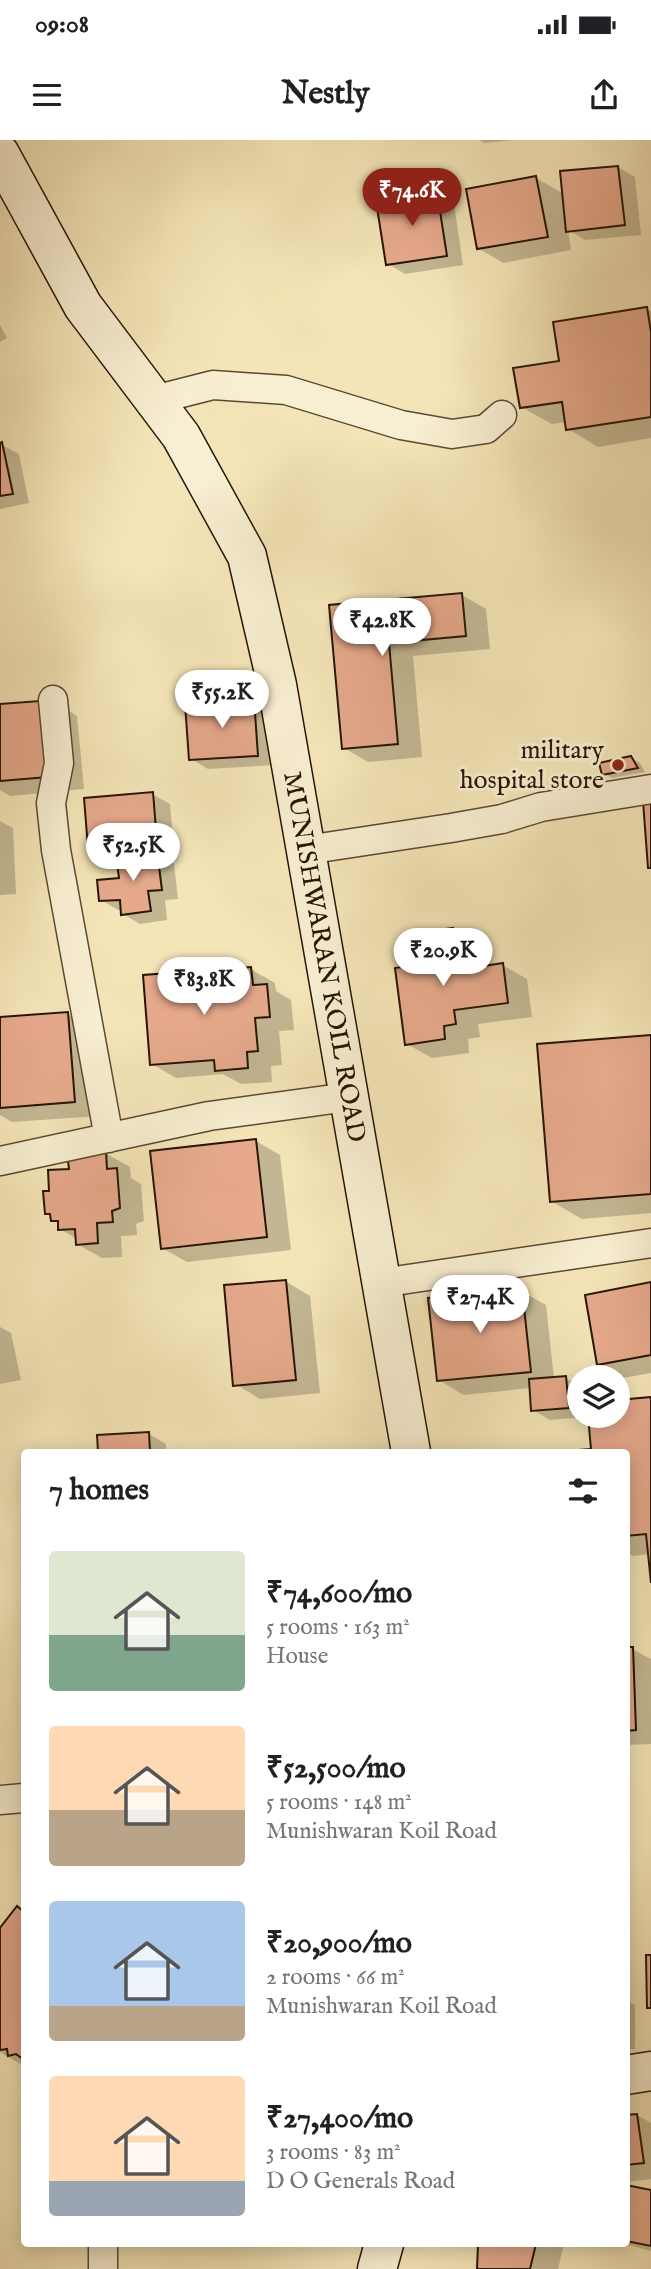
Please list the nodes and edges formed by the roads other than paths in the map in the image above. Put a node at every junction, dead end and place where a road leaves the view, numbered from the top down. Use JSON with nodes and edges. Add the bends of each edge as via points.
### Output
{"nodes":[{"id":1,"x":0,"y":154,"type":"edge"},
{"id":2,"x":154,"y":400,"type":"junction"},
{"id":3,"x":502,"y":415,"type":"dead end"},
{"id":4,"x":53,"y":699,"type":"dead end"},
{"id":5,"x":651,"y":789,"type":"edge"},
{"id":6,"x":306,"y":850,"type":"junction"},
{"id":7,"x":348,"y":1097,"type":"junction"},
{"id":8,"x":109,"y":1138,"type":"junction"},
{"id":9,"x":0,"y":1161,"type":"edge"},
{"id":10,"x":651,"y":1243,"type":"edge"},
{"id":11,"x":381,"y":1283,"type":"junction"},
{"id":12,"x":410,"y":1449,"type":"edge"},
{"id":13,"x":21,"y":1798,"type":"edge"},
{"id":14,"x":0,"y":1800,"type":"edge"},
{"id":15,"x":651,"y":2071,"type":"edge"},
{"id":16,"x":630,"y":2074,"type":"edge"},
{"id":17,"x":103,"y":2247,"type":"edge"},
{"id":18,"x":383,"y":2247,"type":"edge"},
{"id":19,"x":103,"y":2269,"type":"edge"},
{"id":20,"x":377,"y":2269,"type":"edge"}],
"edges":[{"from":1,"to":2,"type":"main road","name":"MUNISHWARAN KOIL ROAD","via":[[83,306]]},
{"from":2,"to":3,"type":"street","via":[[213,385],[286,390],[401,425],[452,434],[486,429]]},
{"from":2,"to":6,"type":"main road","name":"MUNISHWARAN KOIL ROAD","via":[[181,436],[247,556],[277,685]]},
{"from":4,"to":8,"type":"street","via":[[59,764],[51,803],[56,850]]},
{"from":5,"to":6,"type":"street","via":[[541,807],[502,819]]},
{"from":6,"to":7,"type":"main road","name":"MUNISHWARAN KOIL ROAD"},
{"from":7,"to":8,"type":"street","via":[[209,1116]]},
{"from":7,"to":11,"type":"main road","name":"MUNISHWARAN KOIL ROAD"},
{"from":8,"to":9,"type":"street"},
{"from":10,"to":11,"type":"street"},
{"from":11,"to":12,"type":"main road","name":"MUNISHWARAN KOIL ROAD"},
{"from":13,"to":14,"type":"street"},
{"from":15,"to":16,"type":"main road"},
{"from":17,"to":19,"type":"street"},
{"from":18,"to":20,"type":"main road"}]}
